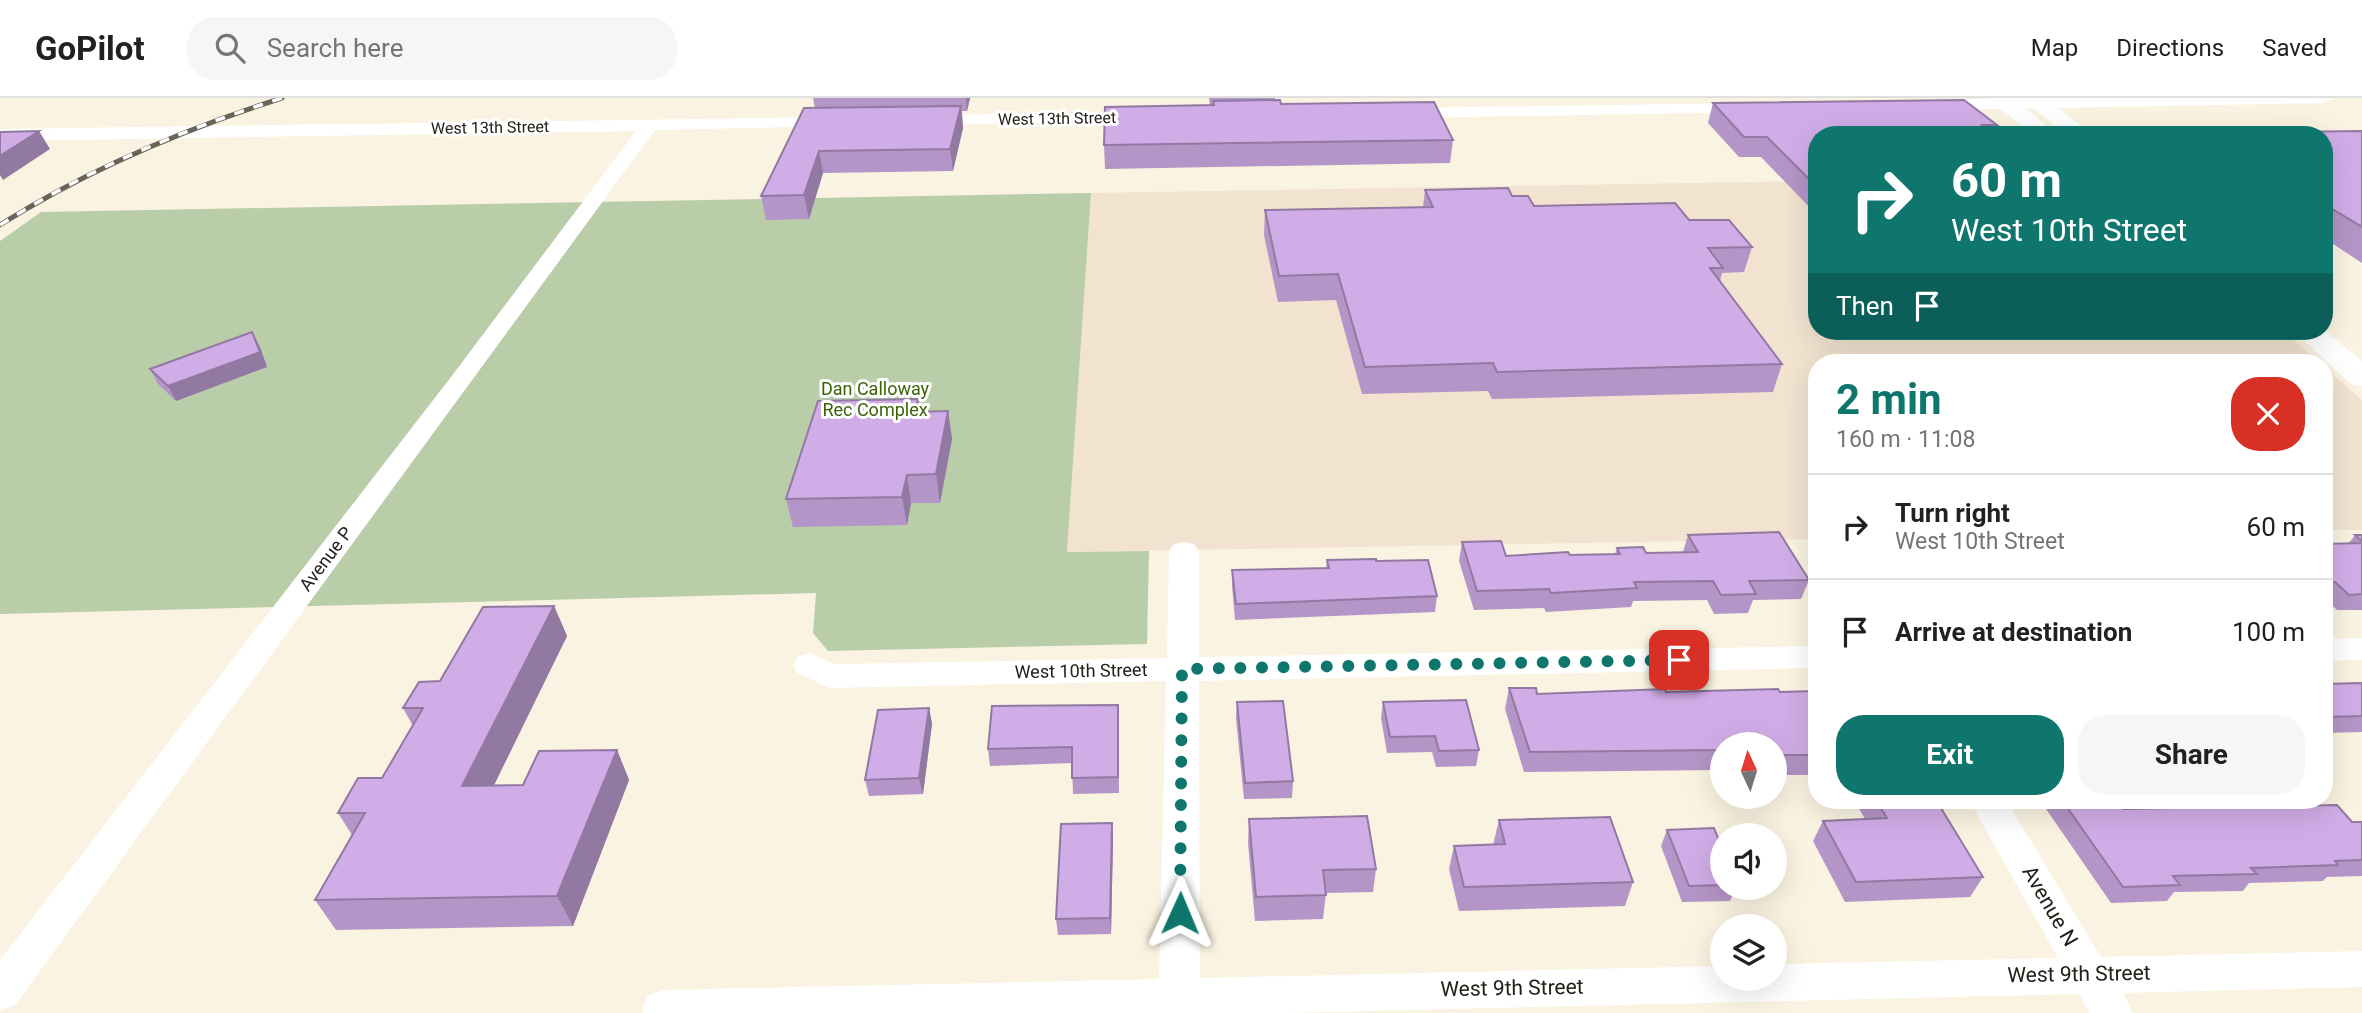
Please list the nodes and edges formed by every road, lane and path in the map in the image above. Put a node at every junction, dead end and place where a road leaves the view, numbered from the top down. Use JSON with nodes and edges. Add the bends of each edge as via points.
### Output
{"nodes":[{"id":1,"x":2324,"y":98,"type":"edge"},
{"id":2,"x":2002,"y":101,"type":"edge"},
{"id":3,"x":2035,"y":101,"type":"edge"},
{"id":4,"x":1911,"y":105,"type":"edge"},
{"id":5,"x":1774,"y":107,"type":"edge"},
{"id":6,"x":1380,"y":113,"type":"edge"},
{"id":7,"x":1157,"y":117,"type":"edge"},
{"id":8,"x":851,"y":121,"type":"edge"},
{"id":9,"x":905,"y":121,"type":"edge"},
{"id":10,"x":650,"y":124,"type":"junction"},
{"id":11,"x":2036,"y":126,"type":"edge"},
{"id":12,"x":2070,"y":126,"type":"edge"},
{"id":13,"x":0,"y":135,"type":"edge"},
{"id":14,"x":2333,"y":320,"type":"edge"},
{"id":15,"x":2319,"y":340,"type":"edge"},
{"id":16,"x":2362,"y":343,"type":"edge"},
{"id":17,"x":2362,"y":377,"type":"edge"},
{"id":18,"x":1184,"y":551,"type":"dead end"},
{"id":19,"x":2362,"y":649,"type":"edge"},
{"id":20,"x":2333,"y":650,"type":"edge"},
{"id":21,"x":1808,"y":657,"type":"edge"},
{"id":22,"x":809,"y":665,"type":"dead end"},
{"id":23,"x":1182,"y":669,"type":"junction"},
{"id":24,"x":1992,"y":809,"type":"edge"},
{"id":25,"x":2362,"y":969,"type":"edge"},
{"id":26,"x":2089,"y":974,"type":"junction"},
{"id":27,"x":0,"y":992,"type":"edge"},
{"id":28,"x":1179,"y":1004,"type":"edge"},
{"id":29,"x":663,"y":1009,"type":"dead end"},
{"id":30,"x":2112,"y":1013,"type":"edge"}],
"edges":[{"from":1,"to":3,"type":"street"},
{"from":2,"to":3,"type":"street"},
{"from":2,"to":4,"type":"street"},
{"from":2,"to":11,"type":"main road"},
{"from":3,"to":12,"type":"main road"},
{"from":5,"to":6,"type":"street"},
{"from":7,"to":9,"type":"street","name":"West 13th Street"},
{"from":8,"to":10,"type":"street","name":"West 13th Street"},
{"from":10,"to":13,"type":"street","name":"West 13th Street"},
{"from":10,"to":27,"type":"street","name":"Avenue P"},
{"from":14,"to":16,"type":"main road"},
{"from":15,"to":17,"type":"main road"},
{"from":18,"to":23,"type":"street"},
{"from":19,"to":20,"type":"street"},
{"from":21,"to":23,"type":"street","name":"West 10th Street"},
{"from":22,"to":23,"type":"street","name":"West 10th Street","via":[[830,676]]},
{"from":23,"to":28,"type":"street"},
{"from":24,"to":26,"type":"street","name":"Avenue N"},
{"from":25,"to":26,"type":"street","name":"West 9th Street"},
{"from":26,"to":28,"type":"street","name":"West 9th Street"},
{"from":26,"to":30,"type":"street","name":"Avenue N"},
{"from":28,"to":29,"type":"street","name":"West 9th Street"}]}
